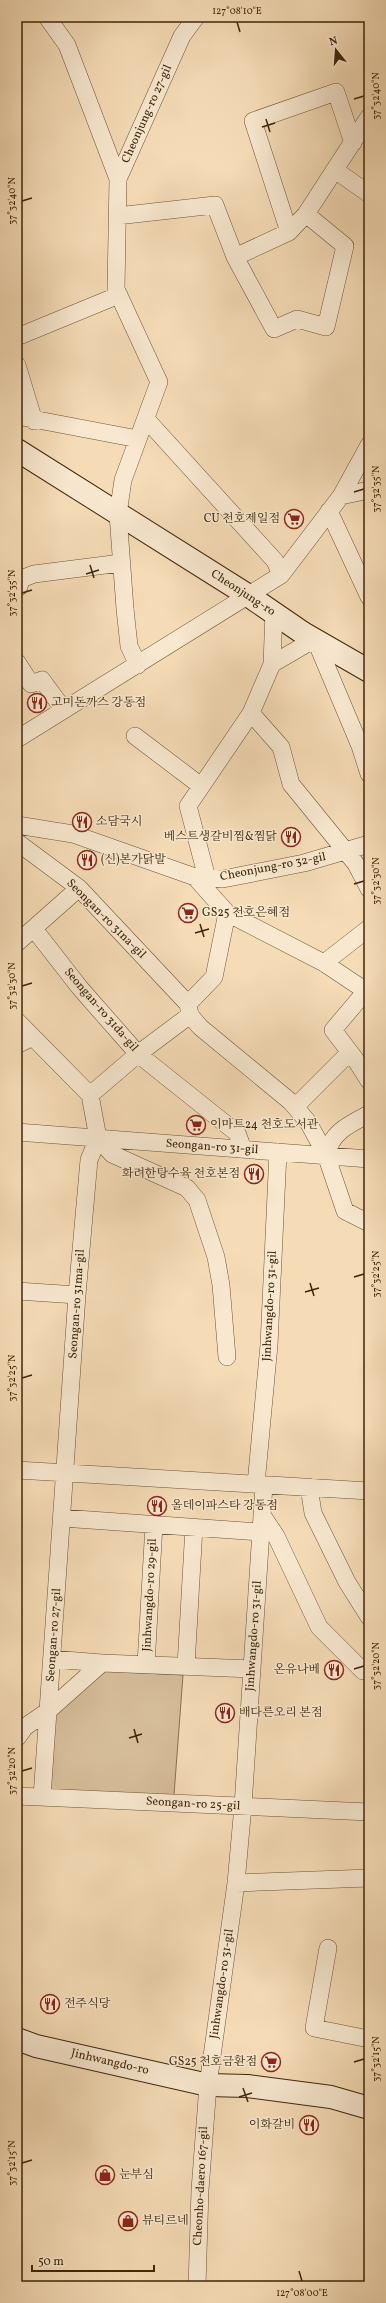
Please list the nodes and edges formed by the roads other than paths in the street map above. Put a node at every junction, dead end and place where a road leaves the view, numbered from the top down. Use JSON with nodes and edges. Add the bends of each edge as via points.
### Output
{"nodes":[{"id":1,"x":48,"y":17,"type":"edge"},
{"id":2,"x":196,"y":17,"type":"edge"},
{"id":3,"x":369,"y":117,"type":"edge"},
{"id":4,"x":353,"y":143,"type":"junction"},
{"id":5,"x":335,"y":170,"type":"junction"},
{"id":6,"x":118,"y":180,"type":"junction"},
{"id":7,"x":369,"y":194,"type":"edge"},
{"id":8,"x":306,"y":214,"type":"junction"},
{"id":9,"x":117,"y":216,"type":"junction"},
{"id":10,"x":290,"y":232,"type":"junction"},
{"id":11,"x":235,"y":257,"type":"junction"},
{"id":12,"x":119,"y":295,"type":"junction"},
{"id":13,"x":17,"y":337,"type":"edge"},
{"id":14,"x":17,"y":365,"type":"edge"},
{"id":15,"x":17,"y":416,"type":"edge"},
{"id":16,"x":146,"y":419,"type":"junction"},
{"id":17,"x":34,"y":420,"type":"junction"},
{"id":18,"x":138,"y":439,"type":"junction"},
{"id":19,"x":369,"y":445,"type":"edge"},
{"id":20,"x":17,"y":450,"type":"edge"},
{"id":21,"x":369,"y":490,"type":"edge"},
{"id":22,"x":341,"y":496,"type":"junction"},
{"id":23,"x":329,"y":511,"type":"junction"},
{"id":24,"x":118,"y":514,"type":"junction"},
{"id":25,"x":121,"y":563,"type":"junction"},
{"id":26,"x":281,"y":575,"type":"junction"},
{"id":27,"x":17,"y":588,"type":"edge"},
{"id":28,"x":368,"y":593,"type":"edge"},
{"id":29,"x":249,"y":596,"type":"junction"},
{"id":30,"x":274,"y":612,"type":"junction"},
{"id":31,"x":314,"y":639,"type":"junction"},
{"id":32,"x":17,"y":662,"type":"edge"},
{"id":33,"x":272,"y":664,"type":"junction"},
{"id":34,"x":138,"y":665,"type":"junction"},
{"id":35,"x":369,"y":671,"type":"edge"},
{"id":36,"x":64,"y":710,"type":"junction"},
{"id":37,"x":251,"y":712,"type":"junction"},
{"id":38,"x":136,"y":736,"type":"dead end"},
{"id":39,"x":17,"y":739,"type":"edge"},
{"id":40,"x":369,"y":774,"type":"edge"},
{"id":41,"x":201,"y":786,"type":"junction"},
{"id":42,"x":17,"y":825,"type":"edge"},
{"id":43,"x":17,"y":842,"type":"edge"},
{"id":44,"x":369,"y":844,"type":"edge"},
{"id":45,"x":344,"y":852,"type":"junction"},
{"id":46,"x":201,"y":877,"type":"junction"},
{"id":47,"x":79,"y":888,"type":"junction"},
{"id":48,"x":369,"y":889,"type":"edge"},
{"id":49,"x":227,"y":913,"type":"junction"},
{"id":50,"x":369,"y":928,"type":"edge"},
{"id":51,"x":34,"y":929,"type":"junction"},
{"id":52,"x":17,"y":943,"type":"edge"},
{"id":53,"x":324,"y":963,"type":"junction"},
{"id":54,"x":368,"y":992,"type":"edge"},
{"id":55,"x":189,"y":1010,"type":"junction"},
{"id":56,"x":17,"y":1021,"type":"edge"},
{"id":57,"x":33,"y":1037,"type":"junction"},
{"id":58,"x":17,"y":1045,"type":"edge"},
{"id":59,"x":350,"y":1052,"type":"junction"},
{"id":60,"x":138,"y":1054,"type":"junction"},
{"id":61,"x":368,"y":1080,"type":"edge"},
{"id":62,"x":90,"y":1095,"type":"junction"},
{"id":63,"x":296,"y":1107,"type":"junction"},
{"id":64,"x":369,"y":1114,"type":"edge"},
{"id":65,"x":17,"y":1132,"type":"edge"},
{"id":66,"x":98,"y":1138,"type":"junction"},
{"id":67,"x":243,"y":1149,"type":"junction"},
{"id":68,"x":278,"y":1152,"type":"junction"},
{"id":69,"x":326,"y":1156,"type":"junction"},
{"id":70,"x":369,"y":1159,"type":"edge"},
{"id":71,"x":369,"y":1223,"type":"edge"},
{"id":72,"x":17,"y":1291,"type":"edge"},
{"id":73,"x":76,"y":1295,"type":"junction"},
{"id":74,"x":227,"y":1357,"type":"dead end"},
{"id":75,"x":17,"y":1470,"type":"edge"},
{"id":76,"x":66,"y":1473,"type":"junction"},
{"id":77,"x":260,"y":1484,"type":"junction"},
{"id":78,"x":308,"y":1487,"type":"junction"},
{"id":79,"x":369,"y":1491,"type":"edge"},
{"id":80,"x":262,"y":1515,"type":"junction"},
{"id":81,"x":62,"y":1518,"type":"junction"},
{"id":82,"x":154,"y":1524,"type":"junction"},
{"id":83,"x":194,"y":1527,"type":"junction"},
{"id":84,"x":261,"y":1532,"type":"junction"},
{"id":85,"x":369,"y":1617,"type":"edge"},
{"id":86,"x":52,"y":1659,"type":"junction"},
{"id":87,"x":102,"y":1663,"type":"junction"},
{"id":88,"x":146,"y":1665,"type":"junction"},
{"id":89,"x":186,"y":1666,"type":"junction"},
{"id":90,"x":252,"y":1668,"type":"junction"},
{"id":91,"x":369,"y":1670,"type":"edge"},
{"id":92,"x":48,"y":1710,"type":"junction"},
{"id":93,"x":17,"y":1738,"type":"edge"},
{"id":94,"x":17,"y":1796,"type":"edge"},
{"id":95,"x":42,"y":1797,"type":"junction"},
{"id":96,"x":243,"y":1806,"type":"junction"},
{"id":97,"x":369,"y":1812,"type":"edge"},
{"id":98,"x":369,"y":1878,"type":"edge"},
{"id":99,"x":236,"y":1883,"type":"junction"},
{"id":100,"x":328,"y":1948,"type":"dead end"},
{"id":101,"x":17,"y":2039,"type":"edge"},
{"id":102,"x":369,"y":2039,"type":"edge"},
{"id":103,"x":208,"y":2085,"type":"junction"},
{"id":104,"x":369,"y":2108,"type":"edge"},
{"id":105,"x":197,"y":2286,"type":"edge"}],
"edges":[{"from":1,"to":6,"type":"street","via":[[67,45]]},
{"from":2,"to":6,"type":"street","name":"Cheonjung-ro 27-gil","via":[[182,36]]},
{"from":3,"to":4,"type":"street"},
{"from":4,"to":5,"type":"street"},
{"from":4,"to":10,"type":"street","via":[[336,92],[253,121]]},
{"from":5,"to":7,"type":"street"},
{"from":5,"to":8,"type":"street"},
{"from":6,"to":9,"type":"street","name":"Cheonjung-ro 27-gil"},
{"from":8,"to":10,"type":"street"},
{"from":8,"to":11,"type":"street","via":[[345,246],[326,327],[297,319],[274,329]]},
{"from":9,"to":11,"type":"street","via":[[215,205]]},
{"from":9,"to":12,"type":"street","name":"Cheonjung-ro 27-gil","via":[[116,289]]},
{"from":10,"to":11,"type":"street"},
{"from":12,"to":13,"type":"street"},
{"from":12,"to":16,"type":"street","name":"Cheonjung-ro 27-gil","via":[[159,382]]},
{"from":14,"to":17,"type":"street"},
{"from":15,"to":17,"type":"street"},
{"from":16,"to":18,"type":"street","name":"Cheonjung-ro 27-gil"},
{"from":16,"to":26,"type":"street","via":[[275,561]]},
{"from":17,"to":18,"type":"street"},
{"from":18,"to":24,"type":"street","name":"Cheonjung-ro 27-gil","via":[[124,480]]},
{"from":19,"to":22,"type":"street"},
{"from":20,"to":24,"type":"street","name":"Cheonjung-ro"},
{"from":21,"to":22,"type":"street"},
{"from":22,"to":23,"type":"street"},
{"from":23,"to":26,"type":"street"},
{"from":23,"to":28,"type":"street"},
{"from":24,"to":25,"type":"street"},
{"from":24,"to":29,"type":"street","name":"Cheonjung-ro"},
{"from":25,"to":27,"type":"street","via":[[34,574],[21,578]]},
{"from":25,"to":34,"type":"street","via":[[129,646]]},
{"from":26,"to":29,"type":"street"},
{"from":29,"to":30,"type":"street","name":"Cheonjung-ro"},
{"from":29,"to":34,"type":"street"},
{"from":30,"to":31,"type":"street","name":"Cheonjung-ro"},
{"from":30,"to":33,"type":"street"},
{"from":31,"to":33,"type":"street"},
{"from":31,"to":35,"type":"street","name":"Cheonjung-ro"},
{"from":31,"to":40,"type":"street","via":[[360,746]]},
{"from":32,"to":36,"type":"street","via":[[31,684],[42,680]]},
{"from":33,"to":37,"type":"street"},
{"from":34,"to":36,"type":"street"},
{"from":36,"to":39,"type":"street"},
{"from":37,"to":41,"type":"street"},
{"from":37,"to":45,"type":"street","via":[[281,747],[291,784]]},
{"from":38,"to":41,"type":"street"},
{"from":41,"to":46,"type":"street","via":[[188,806]]},
{"from":42,"to":46,"type":"street","name":"Cheonjung-ro 32-gil","via":[[73,834]]},
{"from":43,"to":47,"type":"street","name":"Seongan-ro 31na-gil"},
{"from":44,"to":45,"type":"street","name":"Cheonjung-ro 32-gil"},
{"from":45,"to":46,"type":"street","name":"Cheonjung-ro 32-gil","via":[[304,863],[223,879]]},
{"from":45,"to":48,"type":"street","via":[[356,864]]},
{"from":46,"to":49,"type":"street"},
{"from":47,"to":51,"type":"street"},
{"from":47,"to":55,"type":"street","name":"Seongan-ro 31na-gil"},
{"from":49,"to":53,"type":"street"},
{"from":49,"to":55,"type":"street","via":[[214,976]]},
{"from":50,"to":53,"type":"street"},
{"from":51,"to":52,"type":"street"},
{"from":51,"to":60,"type":"street","name":"Seongan-ro 31da-gil","via":[[80,988]]},
{"from":53,"to":54,"type":"street"},
{"from":54,"to":59,"type":"street","via":[[333,1030]]},
{"from":55,"to":60,"type":"street"},
{"from":55,"to":63,"type":"street","name":"Seongan-ro 31na-gil","via":[[200,1027]]},
{"from":56,"to":57,"type":"street"},
{"from":57,"to":58,"type":"street"},
{"from":57,"to":62,"type":"street"},
{"from":59,"to":61,"type":"street"},
{"from":59,"to":63,"type":"street"},
{"from":60,"to":62,"type":"street"},
{"from":60,"to":67,"type":"street","name":"Seongan-ro 31da-gil","via":[[237,1133]]},
{"from":62,"to":66,"type":"street"},
{"from":63,"to":69,"type":"street","name":"Seongan-ro 31na-gil","via":[[308,1122]]},
{"from":64,"to":69,"type":"street","via":[[349,1125],[330,1141]]},
{"from":65,"to":66,"type":"street","name":"Seongan-ro 31-gil"},
{"from":66,"to":67,"type":"street","name":"Seongan-ro 31-gil"},
{"from":66,"to":73,"type":"street","name":"Seongan-ro 31ma-gil","via":[[89,1160]]},
{"from":66,"to":74,"type":"street","via":[[112,1154],[187,1188],[197,1200],[216,1257]]},
{"from":67,"to":68,"type":"street","name":"Seongan-ro 31-gil"},
{"from":68,"to":69,"type":"street","name":"Seongan-ro 31-gil"},
{"from":68,"to":77,"type":"street","name":"Jinhwangdo-ro 31-gil"},
{"from":69,"to":70,"type":"street","name":"Seongan-ro 31-gil"},
{"from":69,"to":71,"type":"street","via":[[345,1211]]},
{"from":72,"to":73,"type":"street"},
{"from":73,"to":76,"type":"street","name":"Seongan-ro 31ma-gil"},
{"from":75,"to":76,"type":"street"},
{"from":76,"to":77,"type":"street"},
{"from":76,"to":81,"type":"street","name":"Seongan-ro 27-gil"},
{"from":77,"to":78,"type":"street"},
{"from":77,"to":80,"type":"street","name":"Jinhwangdo-ro 31-gil"},
{"from":78,"to":79,"type":"street"},
{"from":78,"to":85,"type":"street","via":[[313,1513],[347,1582]]},
{"from":80,"to":84,"type":"street","name":"Jinhwangdo-ro 31-gil"},
{"from":80,"to":91,"type":"street","via":[[276,1536],[319,1627],[363,1671]]},
{"from":81,"to":82,"type":"street"},
{"from":81,"to":86,"type":"street","name":"Seongan-ro 27-gil"},
{"from":82,"to":83,"type":"street"},
{"from":82,"to":88,"type":"street","name":"Jinhwangdo-ro 29-gil"},
{"from":83,"to":84,"type":"street"},
{"from":83,"to":89,"type":"street"},
{"from":84,"to":90,"type":"street","name":"Jinhwangdo-ro 31-gil"},
{"from":86,"to":87,"type":"street","name":"Jinhwangdo-ro 29-gil"},
{"from":86,"to":92,"type":"street","name":"Seongan-ro 27-gil"},
{"from":87,"to":88,"type":"street","name":"Jinhwangdo-ro 29-gil"},
{"from":87,"to":92,"type":"street"},
{"from":88,"to":89,"type":"street","name":"Jinhwangdo-ro 29-gil"},
{"from":89,"to":90,"type":"street","name":"Jinhwangdo-ro 29-gil"},
{"from":90,"to":96,"type":"street","name":"Jinhwangdo-ro 31-gil"},
{"from":92,"to":93,"type":"street","via":[[25,1726]]},
{"from":92,"to":95,"type":"street","name":"Seongan-ro 27-gil"},
{"from":94,"to":95,"type":"street","name":"Seongan-ro 25-gil"},
{"from":95,"to":96,"type":"street","name":"Seongan-ro 25-gil"},
{"from":96,"to":97,"type":"street","name":"Seongan-ro 25-gil"},
{"from":96,"to":99,"type":"street","name":"Jinhwangdo-ro 31-gil"},
{"from":98,"to":99,"type":"street"},
{"from":99,"to":103,"type":"street","name":"Jinhwangdo-ro 31-gil"},
{"from":100,"to":102,"type":"street","via":[[314,2028]]},
{"from":101,"to":103,"type":"street","name":"Jinhwangdo-ro","via":[[36,2046]]},
{"from":103,"to":104,"type":"street","name":"Jinhwangdo-ro","via":[[247,2086],[331,2097]]},
{"from":103,"to":105,"type":"street","name":"Cheonho-daero 167-gil","via":[[200,2190]]}]}
